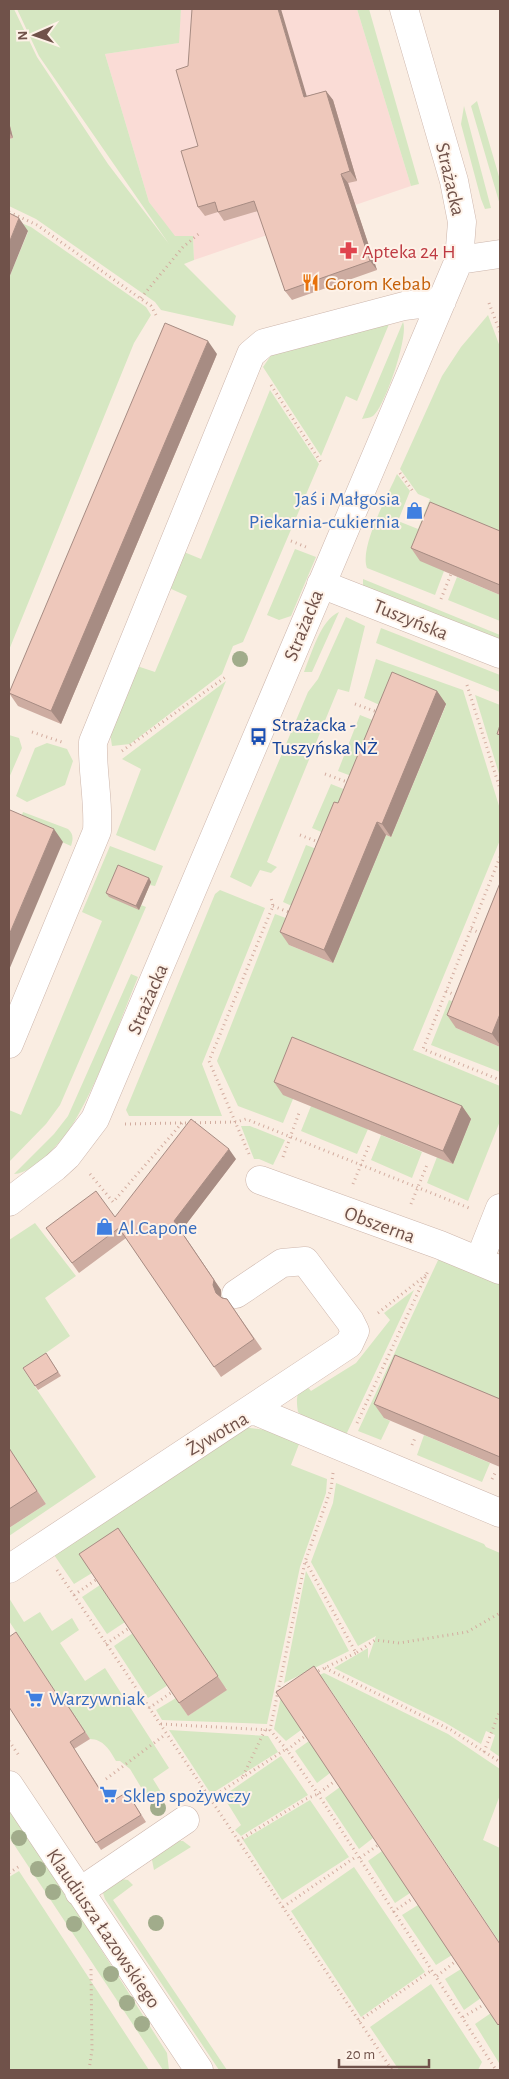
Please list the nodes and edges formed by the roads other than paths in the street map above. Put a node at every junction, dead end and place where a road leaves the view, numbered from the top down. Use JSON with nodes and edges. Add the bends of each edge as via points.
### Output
{"nodes":[{"id":1,"x":404,"y":9,"type":"edge"},
{"id":2,"x":500,"y":254,"type":"edge"},
{"id":3,"x":459,"y":260,"type":"junction"},
{"id":4,"x":442,"y":301,"type":"junction"},
{"id":5,"x":321,"y":584,"type":"junction"},
{"id":6,"x":500,"y":654,"type":"edge"},
{"id":7,"x":9,"y":1044,"type":"edge"},
{"id":8,"x":260,"y":1180,"type":"road end"},
{"id":9,"x":9,"y":1202,"type":"edge"},
{"id":10,"x":498,"y":1213,"type":"edge"},
{"id":11,"x":490,"y":1266,"type":"edge"},
{"id":12,"x":236,"y":1294,"type":"dead end"},
{"id":13,"x":250,"y":1410,"type":"junction"},
{"id":14,"x":500,"y":1513,"type":"edge"},
{"id":15,"x":9,"y":1569,"type":"edge"},
{"id":16,"x":9,"y":1785,"type":"edge"},
{"id":17,"x":185,"y":1820,"type":"road end"},
{"id":18,"x":80,"y":1892,"type":"junction"},
{"id":19,"x":199,"y":2070,"type":"edge"}],
"edges":[{"from":1,"to":3,"type":"street","name":"Strażacka","via":[[456,189],[462,222]]},
{"from":2,"to":3,"type":"street"},
{"from":3,"to":4,"type":"street","name":"Strażacka"},
{"from":4,"to":5,"type":"street","name":"Strażacka"},
{"from":4,"to":7,"type":"street","via":[[404,306],[264,343],[251,354],[93,742],[97,831]]},
{"from":5,"to":6,"type":"street","name":"Tuszyńska"},
{"from":5,"to":9,"type":"street","name":"Strażacka","via":[[95,1119],[61,1162]]},
{"from":8,"to":11,"type":"street","name":"Obszerna"},
{"from":10,"to":11,"type":"street"},
{"from":12,"to":13,"type":"street","via":[[282,1263],[305,1261],[355,1331],[349,1344]]},
{"from":13,"to":14,"type":"street","name":"Żywotna"},
{"from":13,"to":15,"type":"street","name":"Żywotna"},
{"from":16,"to":18,"type":"street","name":"Klaudiusza Łazowskiego"},
{"from":17,"to":18,"type":"street"},
{"from":18,"to":19,"type":"street","name":"Klaudiusza Łazowskiego"}]}
